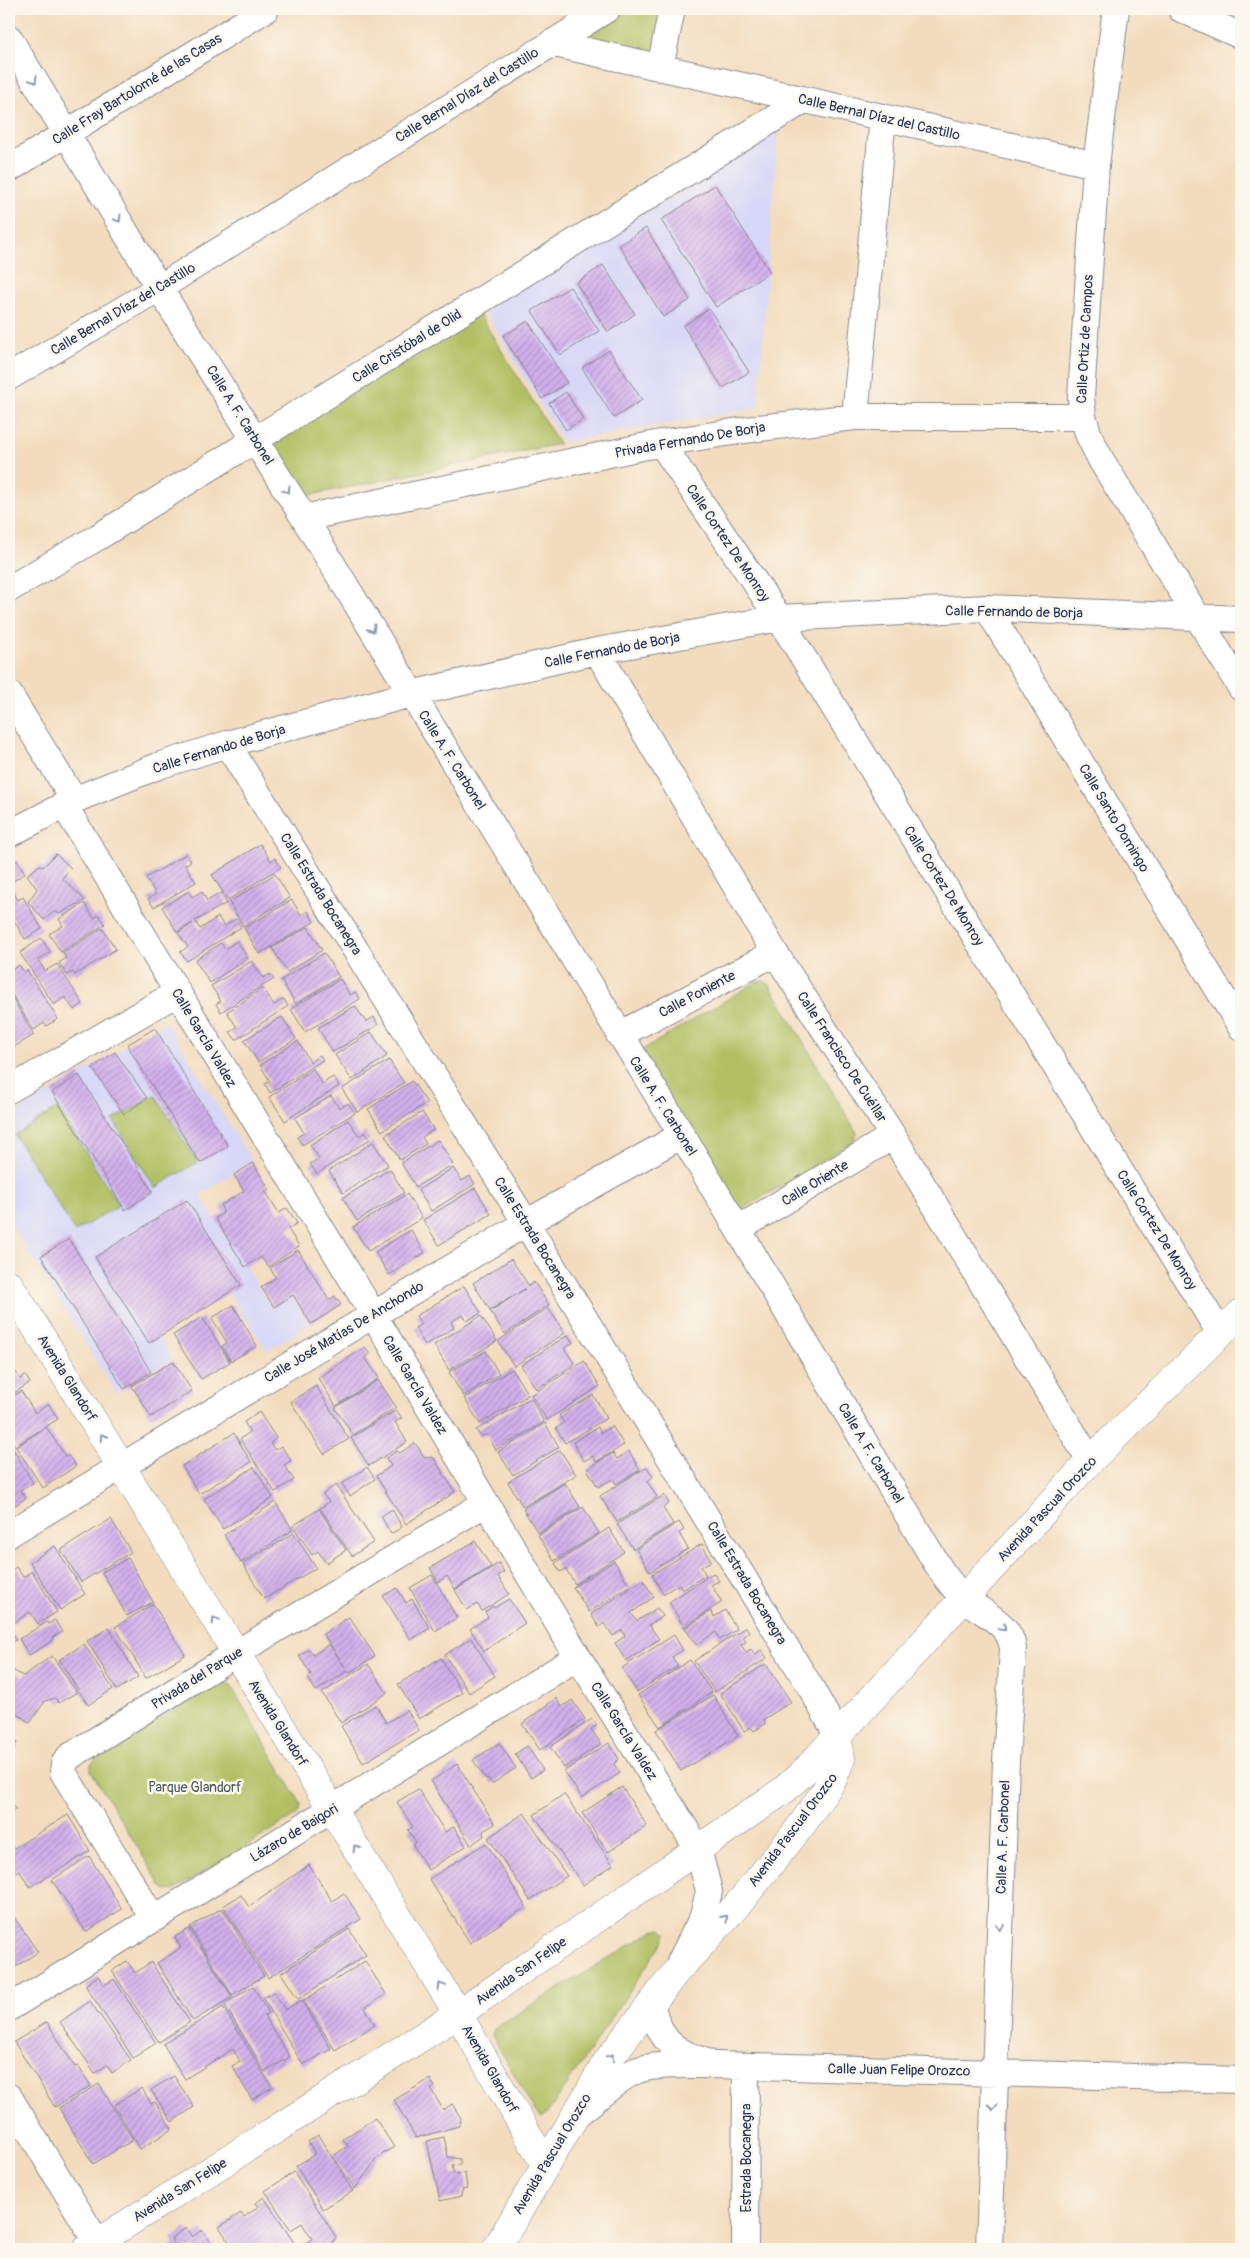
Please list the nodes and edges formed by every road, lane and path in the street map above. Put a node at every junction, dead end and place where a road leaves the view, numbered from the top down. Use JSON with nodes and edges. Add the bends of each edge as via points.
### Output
{"nodes":[{"id":1,"x":266,"y":9,"type":"edge"},
{"id":2,"x":606,"y":9,"type":"edge"},
{"id":3,"x":672,"y":9,"type":"edge"},
{"id":4,"x":1116,"y":9,"type":"edge"},
{"id":5,"x":1181,"y":9,"type":"edge"},
{"id":6,"x":1241,"y":36,"type":"edge"},
{"id":7,"x":9,"y":38,"type":"edge"},
{"id":8,"x":551,"y":43,"type":"junction"},
{"id":9,"x":660,"y":68,"type":"junction"},
{"id":10,"x":804,"y":100,"type":"junction"},
{"id":11,"x":883,"y":117,"type":"junction"},
{"id":12,"x":66,"y":134,"type":"junction"},
{"id":13,"x":1096,"y":165,"type":"junction"},
{"id":14,"x":9,"y":169,"type":"edge"},
{"id":15,"x":159,"y":288,"type":"junction"},
{"id":16,"x":9,"y":377,"type":"edge"},
{"id":17,"x":855,"y":417,"type":"junction"},
{"id":18,"x":1083,"y":417,"type":"junction"},
{"id":19,"x":256,"y":440,"type":"junction"},
{"id":20,"x":661,"y":443,"type":"junction"},
{"id":21,"x":304,"y":518,"type":"junction"},
{"id":22,"x":9,"y":589,"type":"edge"},
{"id":23,"x":987,"y":608,"type":"junction"},
{"id":24,"x":779,"y":618,"type":"junction"},
{"id":25,"x":1198,"y":618,"type":"junction"},
{"id":26,"x":1241,"y":619,"type":"edge"},
{"id":27,"x":598,"y":651,"type":"junction"},
{"id":28,"x":1241,"y":688,"type":"edge"},
{"id":29,"x":9,"y":694,"type":"edge"},
{"id":30,"x":411,"y":694,"type":"junction"},
{"id":31,"x":227,"y":744,"type":"junction"},
{"id":32,"x":69,"y":803,"type":"junction"},
{"id":33,"x":9,"y":834,"type":"edge"},
{"id":34,"x":775,"y":953,"type":"junction"},
{"id":35,"x":177,"y":993,"type":"junction"},
{"id":36,"x":1241,"y":1027,"type":"edge"},
{"id":37,"x":619,"y":1035,"type":"junction"},
{"id":38,"x":9,"y":1090,"type":"edge"},
{"id":39,"x":682,"y":1135,"type":"junction"},
{"id":40,"x":893,"y":1136,"type":"junction"},
{"id":41,"x":526,"y":1222,"type":"junction"},
{"id":42,"x":738,"y":1229,"type":"junction"},
{"id":43,"x":13,"y":1300,"type":"edge"},
{"id":44,"x":1241,"y":1313,"type":"edge"},
{"id":45,"x":373,"y":1314,"type":"junction"},
{"id":46,"x":1220,"y":1332,"type":"junction"},
{"id":47,"x":1090,"y":1461,"type":"junction"},
{"id":48,"x":121,"y":1465,"type":"junction"},
{"id":49,"x":486,"y":1502,"type":"junction"},
{"id":50,"x":9,"y":1534,"type":"edge"},
{"id":51,"x":965,"y":1599,"type":"junction"},
{"id":52,"x":235,"y":1654,"type":"junction"},
{"id":53,"x":578,"y":1657,"type":"junction"},
{"id":54,"x":837,"y":1736,"type":"junction"},
{"id":55,"x":333,"y":1810,"type":"junction"},
{"id":56,"x":698,"y":1849,"type":"junction"},
{"id":57,"x":153,"y":1918,"type":"junction"},
{"id":58,"x":674,"y":1973,"type":"junction"},
{"id":59,"x":651,"y":2002,"type":"junction"},
{"id":60,"x":9,"y":2008,"type":"edge"},
{"id":61,"x":458,"y":2014,"type":"junction"},
{"id":62,"x":717,"y":2065,"type":"junction"},
{"id":63,"x":746,"y":2067,"type":"junction"},
{"id":64,"x":994,"y":2072,"type":"junction"},
{"id":65,"x":1241,"y":2080,"type":"edge"},
{"id":66,"x":9,"y":2097,"type":"edge"},
{"id":67,"x":573,"y":2117,"type":"junction"},
{"id":68,"x":545,"y":2164,"type":"junction"},
{"id":69,"x":95,"y":2247,"type":"edge"},
{"id":70,"x":496,"y":2249,"type":"edge"},
{"id":71,"x":745,"y":2249,"type":"edge"},
{"id":72,"x":989,"y":2249,"type":"edge"}],
"edges":[{"from":1,"to":12,"type":"street","name":"Calle Fray Bartolomé de las Casas"},
{"from":2,"to":8,"type":"street"},
{"from":3,"to":9,"type":"street"},
{"from":4,"to":13,"type":"street","name":"Calle Ortiz de Campos"},
{"from":5,"to":6,"type":"street"},
{"from":7,"to":12,"type":"street","name":"Calle A. F. Carbonel","one_way":true},
{"from":8,"to":9,"type":"street","name":"Calle Bernal Díaz del Castillo"},
{"from":8,"to":15,"type":"street","name":"Calle Bernal Díaz del Castillo"},
{"from":9,"to":10,"type":"street","name":"Calle Bernal Díaz del Castillo"},
{"from":10,"to":11,"type":"street","name":"Calle Bernal Díaz del Castillo"},
{"from":10,"to":19,"type":"street","name":"Calle Cristóbal de Olid"},
{"from":11,"to":13,"type":"street","name":"Calle Bernal Díaz del Castillo"},
{"from":11,"to":17,"type":"street"},
{"from":12,"to":14,"type":"street","name":"Calle Fray Bartolomé de las Casas"},
{"from":12,"to":15,"type":"street","name":"Calle A. F. Carbonel","one_way":true},
{"from":13,"to":18,"type":"street","name":"Calle Ortiz de Campos","via":[[1082,355]]},
{"from":15,"to":16,"type":"street","name":"Calle Bernal Díaz del Castillo"},
{"from":15,"to":19,"type":"street","name":"Calle A. F. Carbonel"},
{"from":17,"to":18,"type":"street","name":"Privada Fernando De Borja"},
{"from":17,"to":20,"type":"street","name":"Privada Fernando De Borja"},
{"from":18,"to":25,"type":"street","name":"Calle Ortiz de Campos","via":[[1101,460]]},
{"from":19,"to":21,"type":"street","name":"Calle A. F. Carbonel","one_way":true},
{"from":19,"to":22,"type":"street","name":"Calle Cristóbal de Olid"},
{"from":20,"to":21,"type":"street","name":"Privada Fernando De Borja"},
{"from":20,"to":24,"type":"street","name":"Calle Cortez De Monroy"},
{"from":21,"to":30,"type":"street","name":"Calle A. F. Carbonel","one_way":true},
{"from":23,"to":24,"type":"street","name":"Calle Fernando de Borja"},
{"from":23,"to":25,"type":"street","name":"Calle Fernando de Borja"},
{"from":23,"to":36,"type":"street","name":"Calle Santo Domingo"},
{"from":24,"to":27,"type":"street","name":"Calle Fernando de Borja"},
{"from":24,"to":46,"type":"street","name":"Calle Cortez De Monroy"},
{"from":25,"to":26,"type":"street","name":"Calle Fernando de Borja"},
{"from":25,"to":28,"type":"street","name":"Calle Ortiz de Campos"},
{"from":27,"to":30,"type":"street","name":"Calle Fernando de Borja"},
{"from":27,"to":34,"type":"street","name":"Calle Francisco De Cuéllar"},
{"from":29,"to":32,"type":"street","name":"Calle García Valdez"},
{"from":30,"to":31,"type":"street","name":"Calle Fernando de Borja"},
{"from":30,"to":37,"type":"street","name":"Calle A. F. Carbonel"},
{"from":31,"to":32,"type":"street","name":"Calle Fernando de Borja","via":[[158,766]]},
{"from":31,"to":41,"type":"street","name":"Calle Estrada Bocanegra"},
{"from":32,"to":33,"type":"street","name":"Calle Fernando de Borja"},
{"from":32,"to":35,"type":"street","name":"Calle García Valdez"},
{"from":34,"to":37,"type":"street","name":"Calle Poniente"},
{"from":34,"to":40,"type":"street","name":"Calle Francisco De Cuéllar"},
{"from":35,"to":38,"type":"street"},
{"from":35,"to":45,"type":"street","name":"Calle García Valdez"},
{"from":37,"to":39,"type":"street","name":"Calle A. F. Carbonel"},
{"from":39,"to":41,"type":"street","name":"Calle José Matías De Anchondo"},
{"from":39,"to":42,"type":"street","name":"Calle A. F. Carbonel"},
{"from":40,"to":42,"type":"street","name":"Calle Oriente"},
{"from":40,"to":47,"type":"street","name":"Calle Francisco De Cuéllar"},
{"from":41,"to":45,"type":"street","name":"Calle José Matías De Anchondo"},
{"from":41,"to":54,"type":"street","name":"Calle Estrada Bocanegra","via":[[811,1688]]},
{"from":42,"to":51,"type":"street","name":"Calle A. F. Carbonel","via":[[938,1566]]},
{"from":48,"to":43,"type":"main road","name":"Avenida Glandorf","one_way":true},
{"from":44,"to":46,"type":"main road","name":"Avenida Pascual Orozco"},
{"from":45,"to":48,"type":"street","name":"Calle José Matías De Anchondo"},
{"from":45,"to":49,"type":"street","name":"Calle García Valdez"},
{"from":46,"to":47,"type":"main road","name":"Avenida Pascual Orozco"},
{"from":47,"to":51,"type":"main road","name":"Avenida Pascual Orozco"},
{"from":48,"to":50,"type":"street","name":"Calle José Matías De Anchondo"},
{"from":52,"to":48,"type":"main road","name":"Avenida Glandorf","one_way":true},
{"from":49,"to":52,"type":"street","name":"Privada del Parque"},
{"from":49,"to":53,"type":"street","name":"Calle García Valdez"},
{"from":51,"to":54,"type":"main road","name":"Avenida Pascual Orozco"},
{"from":51,"to":64,"type":"street","name":"Calle A. F. Carbonel","one_way":true,"via":[[1005,1628],[1013,1649]]},
{"from":52,"to":55,"type":"main road","name":"Avenida Glandorf"},
{"from":52,"to":57,"type":"street","name":"Privada del Parque","via":[[69,1757],[64,1764],[62,1772]]},
{"from":53,"to":55,"type":"street","name":"Lázaro de Baigori"},
{"from":53,"to":56,"type":"street","name":"Calle García Valdez"},
{"from":54,"to":56,"type":"main road","name":"Avenida San Felipe","via":[[784,1790]]},
{"from":58,"to":54,"type":"main road","name":"Avenida Pascual Orozco","one_way":true,"via":[[739,1903],[801,1826],[832,1781],[841,1759]]},
{"from":55,"to":57,"type":"street","name":"Lázaro de Baigori"},
{"from":61,"to":55,"type":"main road","name":"Avenida Glandorf","one_way":true},
{"from":56,"to":58,"type":"street","name":"Calle García Valdez","via":[[709,1891],[707,1904]]},
{"from":56,"to":61,"type":"main road","name":"Avenida San Felipe"},
{"from":57,"to":60,"type":"street","name":"Lázaro de Baigori"},
{"from":58,"to":59,"type":"main road","name":"Avenida Pascual Orozco"},
{"from":59,"to":62,"type":"street","via":[[656,2025],[669,2044],[694,2058]]},
{"from":67,"to":59,"type":"main road","name":"Avenida Pascual Orozco","one_way":true,"via":[[608,2060]]},
{"from":61,"to":68,"type":"main road","name":"Avenida Glandorf"},
{"from":61,"to":69,"type":"main road","name":"Avenida San Felipe"},
{"from":62,"to":63,"type":"street","name":"Calle Juan Felipe Orozco"},
{"from":62,"to":67,"type":"street","name":"Calle Juan Felipe Orozco","via":[[651,2067],[633,2072]]},
{"from":63,"to":64,"type":"street","name":"Calle Juan Felipe Orozco"},
{"from":63,"to":71,"type":"street","name":"Estrada Bocanegra"},
{"from":64,"to":65,"type":"street","name":"Calle Juan Felipe Orozco"},
{"from":64,"to":72,"type":"street","name":"Calle A. F. Carbonel","one_way":true},
{"from":66,"to":69,"type":"street"},
{"from":67,"to":68,"type":"main road","name":"Avenida Pascual Orozco"},
{"from":68,"to":70,"type":"main road","name":"Avenida Pascual Orozco"}]}
